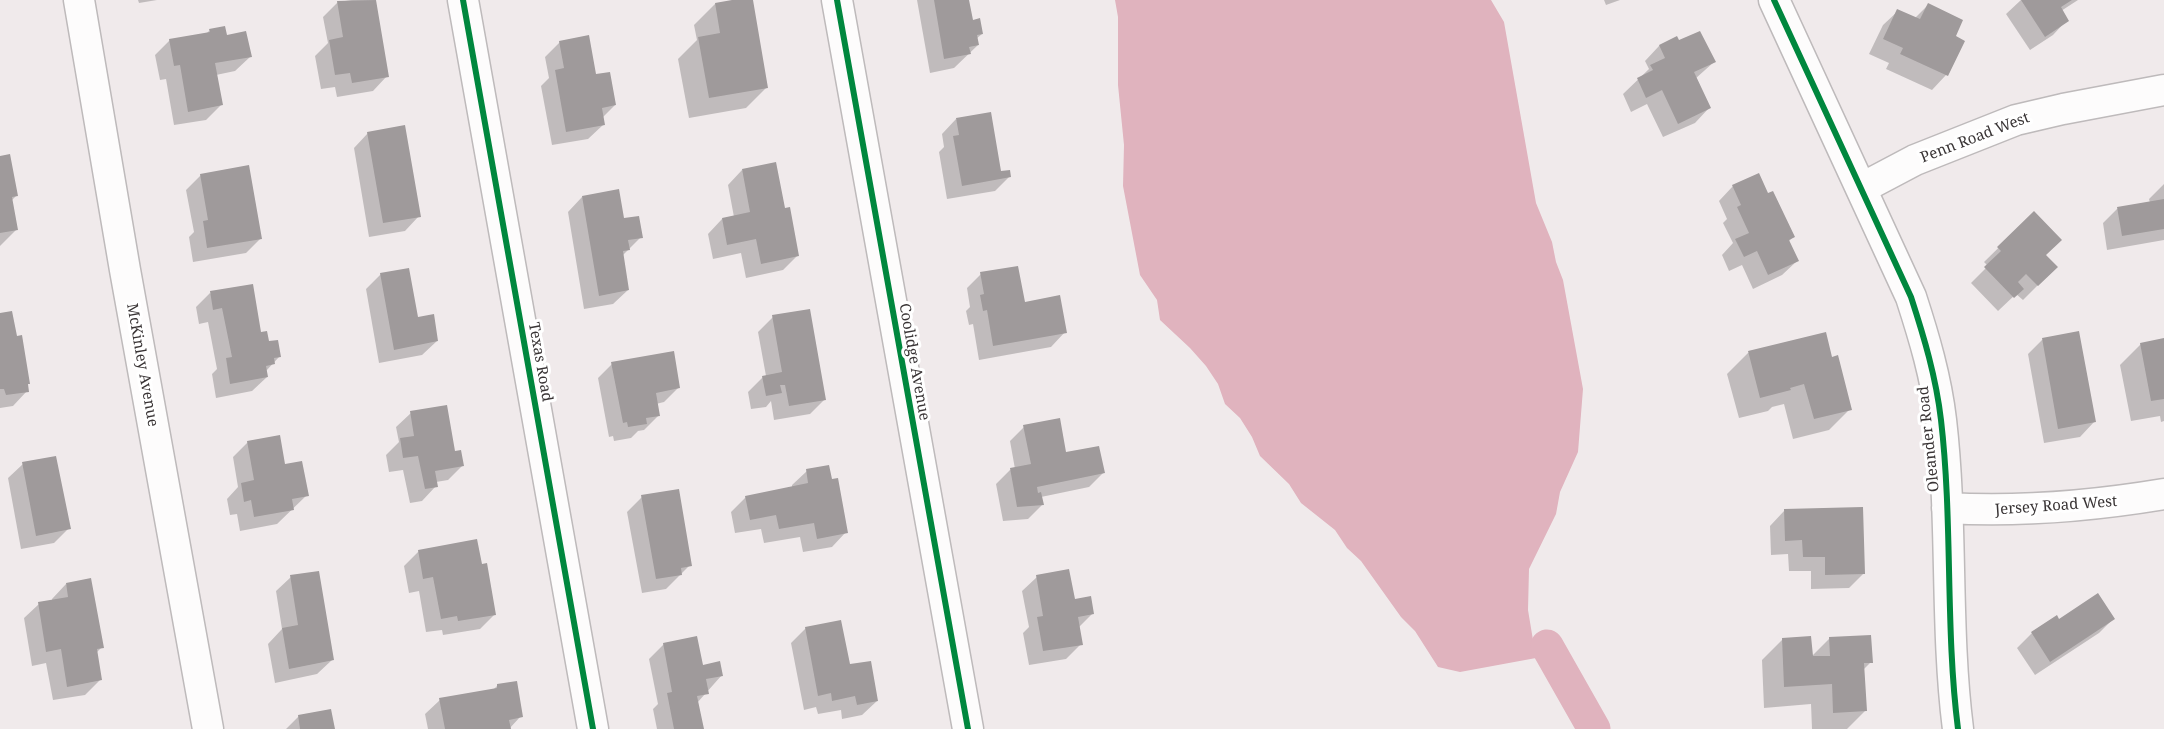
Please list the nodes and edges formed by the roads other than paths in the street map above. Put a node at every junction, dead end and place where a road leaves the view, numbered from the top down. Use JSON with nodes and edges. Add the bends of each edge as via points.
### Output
{"nodes":[{"id":1,"x":79,"y":0,"type":"edge"},
{"id":2,"x":463,"y":0,"type":"edge"},
{"id":3,"x":837,"y":0,"type":"edge"},
{"id":4,"x":1774,"y":0,"type":"edge"},
{"id":5,"x":2164,"y":90,"type":"edge"},
{"id":6,"x":1862,"y":188,"type":"junction"},
{"id":7,"x":2164,"y":494,"type":"edge"},
{"id":8,"x":1947,"y":508,"type":"junction"},
{"id":9,"x":208,"y":729,"type":"edge"},
{"id":10,"x":593,"y":729,"type":"edge"},
{"id":11,"x":968,"y":729,"type":"edge"},
{"id":12,"x":1958,"y":729,"type":"edge"}],
"edges":[{"from":1,"to":9,"type":"street","name":"McKinley Avenue"},
{"from":2,"to":10,"type":"street","name":"Texas Road"},
{"from":3,"to":11,"type":"street","name":"Coolidge Avenue"},
{"from":4,"to":6,"type":"street","name":"Oleander Road"},
{"from":5,"to":6,"type":"street","name":"Penn Road West","via":[[2016,120],[1915,160]]},
{"from":6,"to":8,"type":"street","name":"Oleander Road","via":[[1911,297],[1925,341],[1941,421]]},
{"from":7,"to":8,"type":"street","name":"Jersey Road West","via":[[2106,504],[1992,511]]},
{"from":8,"to":12,"type":"street","name":"Oleander Road"}]}
